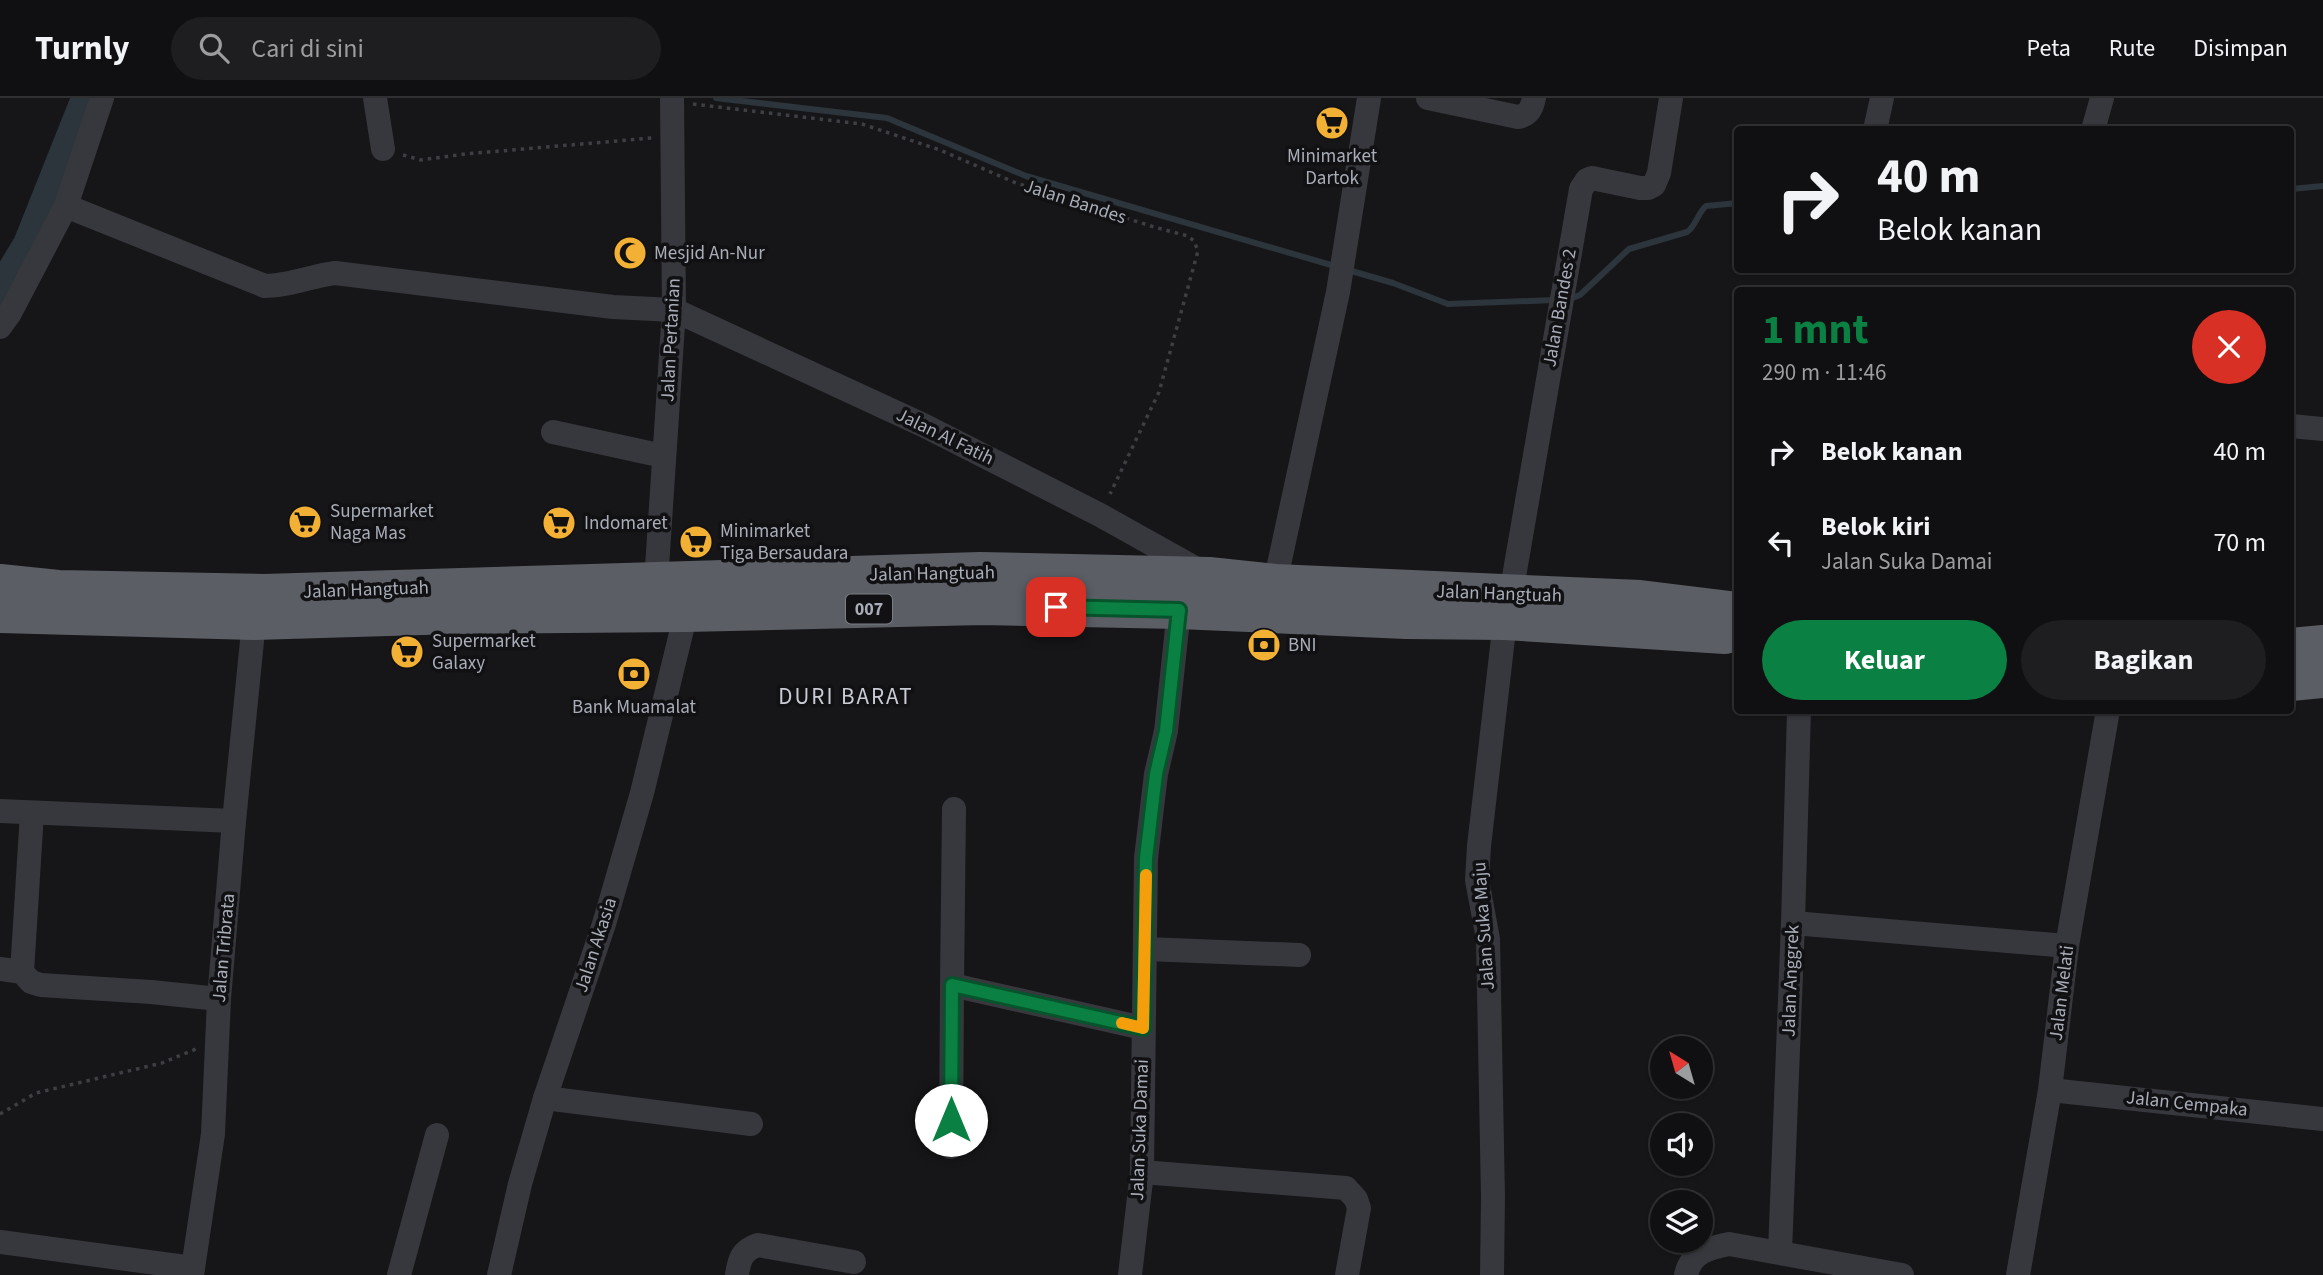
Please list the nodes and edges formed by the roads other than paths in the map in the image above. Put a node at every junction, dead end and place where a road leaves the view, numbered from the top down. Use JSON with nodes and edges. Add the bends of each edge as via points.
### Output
{"nodes":[{"id":1,"x":102,"y":98,"type":"edge"},
{"id":2,"x":375,"y":98,"type":"edge"},
{"id":3,"x":1369,"y":98,"type":"edge"},
{"id":4,"x":1428,"y":98,"type":"edge"},
{"id":5,"x":1534,"y":98,"type":"edge"},
{"id":6,"x":1671,"y":98,"type":"edge"},
{"id":7,"x":1882,"y":98,"type":"edge"},
{"id":8,"x":2102,"y":98,"type":"edge"},
{"id":9,"x":671,"y":100,"type":"edge"},
{"id":10,"x":1876,"y":126,"type":"edge"},
{"id":11,"x":2094,"y":126,"type":"edge"},
{"id":12,"x":383,"y":149,"type":"road end"},
{"id":13,"x":66,"y":206,"type":"junction"},
{"id":14,"x":674,"y":310,"type":"junction"},
{"id":15,"x":0,"y":327,"type":"edge"},
{"id":16,"x":2294,"y":426,"type":"edge"},
{"id":17,"x":2323,"y":429,"type":"edge"},
{"id":18,"x":553,"y":432,"type":"dead end"},
{"id":19,"x":663,"y":456,"type":"junction"},
{"id":20,"x":1209,"y":576,"type":"junction"},
{"id":21,"x":656,"y":582,"type":"junction"},
{"id":22,"x":0,"y":583,"type":"edge"},
{"id":23,"x":1275,"y":583,"type":"junction"},
{"id":24,"x":1408,"y":605,"type":"junction"},
{"id":25,"x":1508,"y":608,"type":"junction"},
{"id":26,"x":1179,"y":610,"type":"junction"},
{"id":27,"x":1734,"y":611,"type":"edge"},
{"id":28,"x":686,"y":613,"type":"junction"},
{"id":29,"x":0,"y":614,"type":"edge"},
{"id":30,"x":254,"y":621,"type":"junction"},
{"id":31,"x":1734,"y":636,"type":"edge"},
{"id":32,"x":2323,"y":644,"type":"edge"},
{"id":33,"x":2294,"y":647,"type":"edge"},
{"id":34,"x":2323,"y":679,"type":"edge"},
{"id":35,"x":2294,"y":682,"type":"edge"},
{"id":36,"x":1799,"y":714,"type":"edge"},
{"id":37,"x":2107,"y":714,"type":"edge"},
{"id":38,"x":954,"y":809,"type":"dead end"},
{"id":39,"x":0,"y":811,"type":"edge"},
{"id":40,"x":32,"y":813,"type":"junction"},
{"id":41,"x":234,"y":821,"type":"junction"},
{"id":42,"x":1794,"y":923,"type":"junction"},
{"id":43,"x":2067,"y":946,"type":"junction"},
{"id":44,"x":1146,"y":949,"type":"junction"},
{"id":45,"x":1299,"y":955,"type":"dead end"},
{"id":46,"x":11,"y":970,"type":"edge"},
{"id":47,"x":952,"y":985,"type":"junction"},
{"id":48,"x":219,"y":999,"type":"junction"},
{"id":49,"x":1143,"y":1028,"type":"junction"},
{"id":50,"x":2050,"y":1090,"type":"junction"},
{"id":51,"x":545,"y":1098,"type":"junction"},
{"id":52,"x":2323,"y":1119,"type":"edge"},
{"id":53,"x":751,"y":1124,"type":"dead end"},
{"id":54,"x":436,"y":1135,"type":"dead end"},
{"id":55,"x":951,"y":1147,"type":"dead end"},
{"id":56,"x":1142,"y":1172,"type":"junction"},
{"id":57,"x":0,"y":1242,"type":"edge"},
{"id":58,"x":1780,"y":1252,"type":"junction"},
{"id":59,"x":854,"y":1262,"type":"dead end"},
{"id":60,"x":192,"y":1271,"type":"edge"},
{"id":61,"x":399,"y":1275,"type":"edge"},
{"id":62,"x":499,"y":1275,"type":"edge"},
{"id":63,"x":737,"y":1275,"type":"edge"},
{"id":64,"x":1130,"y":1275,"type":"edge"},
{"id":65,"x":1347,"y":1275,"type":"edge"},
{"id":66,"x":1492,"y":1275,"type":"edge"},
{"id":67,"x":1686,"y":1275,"type":"edge"},
{"id":68,"x":1902,"y":1275,"type":"edge"},
{"id":69,"x":2018,"y":1275,"type":"edge"}],
"edges":[{"from":1,"to":13,"type":"street"},
{"from":2,"to":12,"type":"street"},
{"from":3,"to":23,"type":"street","via":[[1338,292]]},
{"from":4,"to":5,"type":"street","via":[[1518,117],[1532,108]]},
{"from":6,"to":25,"type":"street","name":"Jalan Bandes 2","via":[[1654,185],[1640,188],[1592,178],[1584,184]]},
{"from":7,"to":10,"type":"street"},
{"from":8,"to":11,"type":"street"},
{"from":9,"to":14,"type":"street","name":"Jalan Pertanian"},
{"from":13,"to":14,"type":"street","via":[[265,286],[335,273],[613,307]]},
{"from":13,"to":15,"type":"street"},
{"from":14,"to":19,"type":"street","name":"Jalan Pertanian"},
{"from":14,"to":20,"type":"street","name":"Jalan Al Fatih","via":[[923,425]]},
{"from":16,"to":17,"type":"street"},
{"from":18,"to":19,"type":"street"},
{"from":19,"to":21,"type":"street","name":"Jalan Pertanian"},
{"from":20,"to":21,"type":"highway","name":"Jalan Hangtuah","number":"007","via":[[980,571]]},
{"from":20,"to":23,"type":"highway","name":"Jalan Hangtuah","number":"007"},
{"from":21,"to":22,"type":"highway","name":"Jalan Hangtuah","number":"007","via":[[264,593],[58,589]]},
{"from":23,"to":24,"type":"highway","name":"Jalan Hangtuah","number":"007"},
{"from":24,"to":25,"type":"highway","name":"Jalan Hangtuah","number":"007"},
{"from":24,"to":26,"type":"highway","name":"Jalan Hangtuah","number":"007"},
{"from":25,"to":27,"type":"highway","name":"Jalan Hangtuah","number":"007","via":[[1640,599]]},
{"from":25,"to":31,"type":"highway","name":"Jalan Hangtuah","number":"007"},
{"from":25,"to":66,"type":"street","name":"Jalan Suka Maju","via":[[1477,880],[1488,939]]},
{"from":26,"to":28,"type":"highway","name":"Jalan Hangtuah","number":"007","via":[[982,606]]},
{"from":26,"to":44,"type":"street","name":"Jalan Suka Damai","via":[[1146,858]]},
{"from":28,"to":30,"type":"highway","name":"Jalan Hangtuah","number":"007"},
{"from":28,"to":51,"type":"street","name":"Jalan Akasia","via":[[604,924]]},
{"from":29,"to":30,"type":"highway","name":"Jalan Hangtuah","number":"007"},
{"from":30,"to":41,"type":"street","name":"Jalan Tribrata"},
{"from":32,"to":33,"type":"highway"},
{"from":34,"to":35,"type":"highway"},
{"from":36,"to":42,"type":"street","name":"Jalan Anggrek"},
{"from":37,"to":43,"type":"street","name":"Jalan Melati"},
{"from":38,"to":47,"type":"street"},
{"from":39,"to":40,"type":"street"},
{"from":40,"to":41,"type":"street"},
{"from":40,"to":46,"type":"street"},
{"from":41,"to":48,"type":"street","name":"Jalan Tribrata"},
{"from":42,"to":43,"type":"street"},
{"from":42,"to":58,"type":"street","name":"Jalan Anggrek"},
{"from":43,"to":50,"type":"street","name":"Jalan Melati"},
{"from":44,"to":45,"type":"street"},
{"from":44,"to":49,"type":"street","name":"Jalan Suka Damai"},
{"from":46,"to":48,"type":"street","via":[[41,985]]},
{"from":47,"to":49,"type":"street"},
{"from":47,"to":55,"type":"street"},
{"from":48,"to":60,"type":"street","name":"Jalan Tribrata","via":[[213,1134]]},
{"from":49,"to":56,"type":"street","name":"Jalan Suka Damai"},
{"from":50,"to":52,"type":"street","name":"Jalan Cempaka"},
{"from":50,"to":69,"type":"street","name":"Jalan Melati"},
{"from":51,"to":53,"type":"street"},
{"from":51,"to":62,"type":"street","name":"Jalan Akasia"},
{"from":54,"to":61,"type":"street"},
{"from":56,"to":64,"type":"street","name":"Jalan Suka Damai"},
{"from":56,"to":65,"type":"street","via":[[1346,1188],[1359,1208]]},
{"from":57,"to":60,"type":"street"},
{"from":58,"to":67,"type":"street","via":[[1729,1244],[1710,1248],[1694,1258]]},
{"from":58,"to":68,"type":"street"},
{"from":59,"to":63,"type":"street","via":[[758,1245],[739,1260]]}]}
